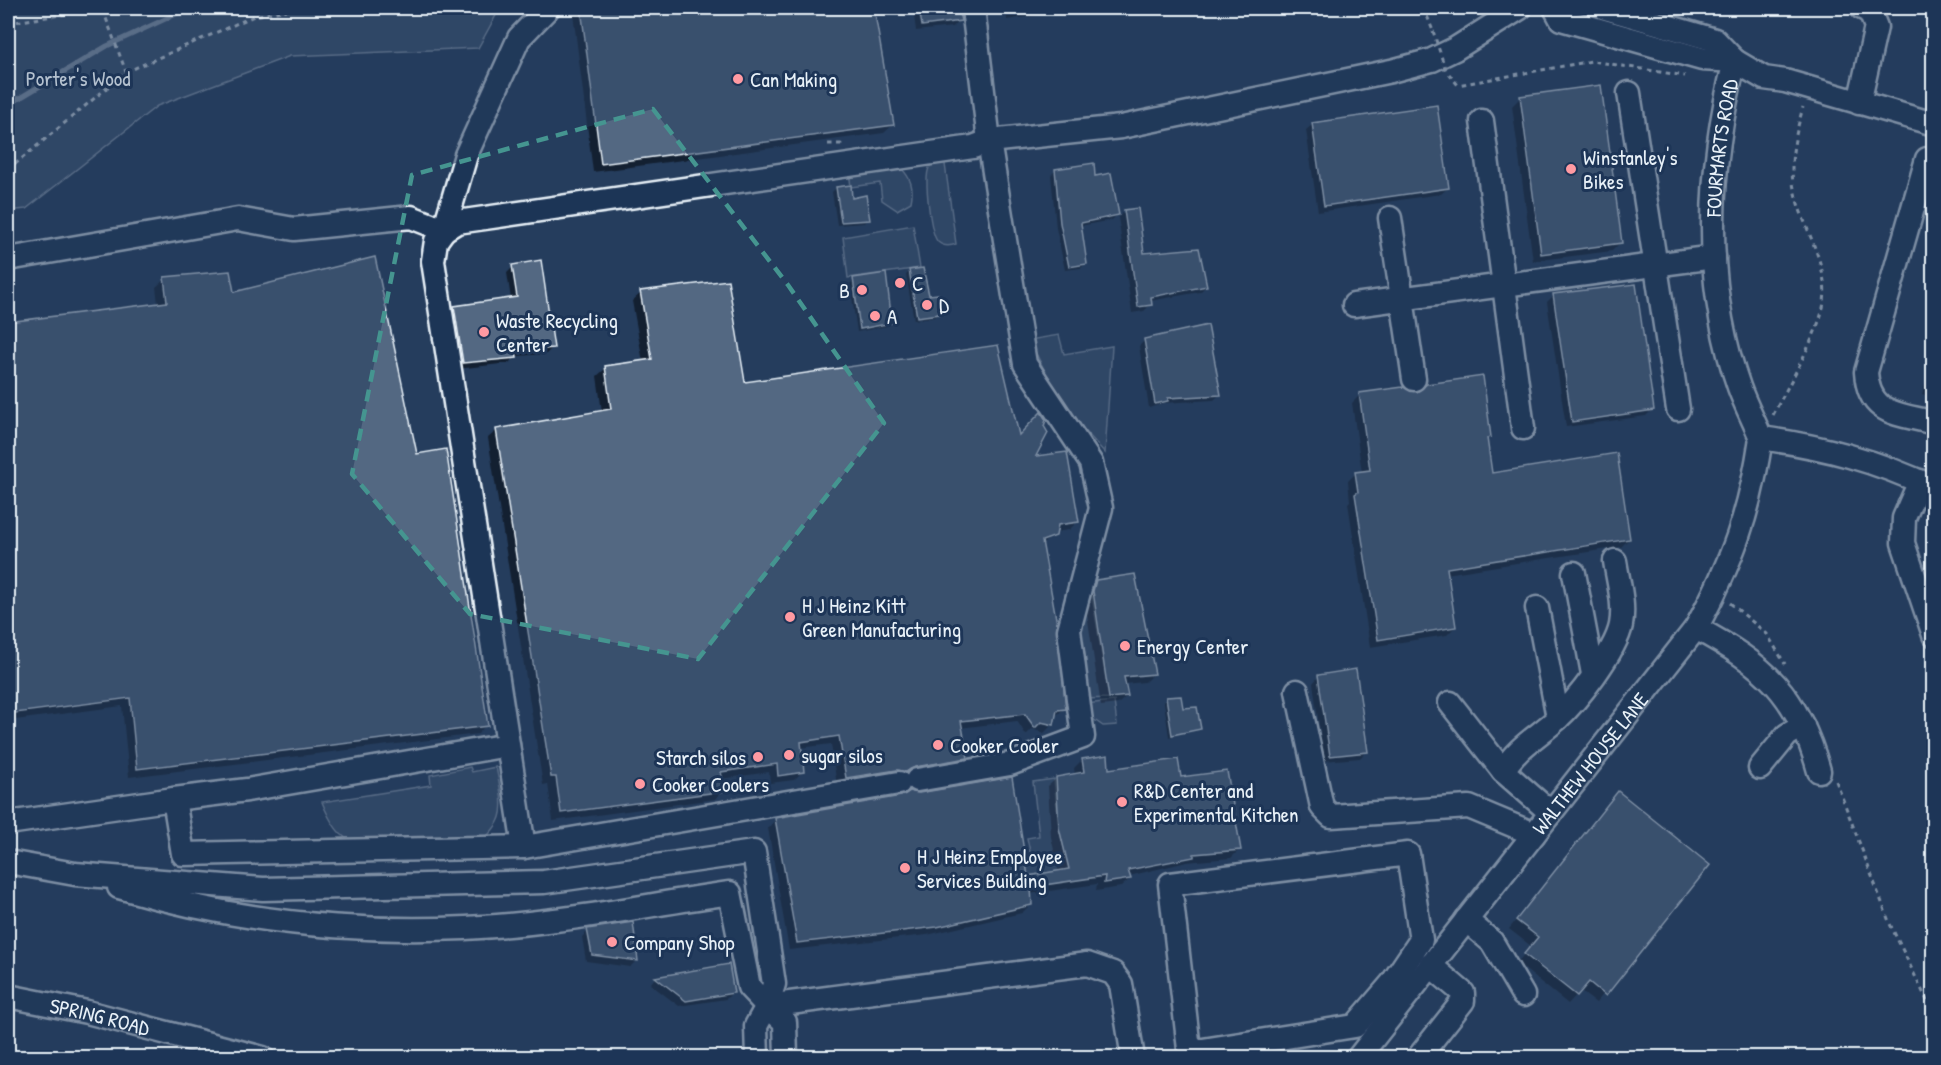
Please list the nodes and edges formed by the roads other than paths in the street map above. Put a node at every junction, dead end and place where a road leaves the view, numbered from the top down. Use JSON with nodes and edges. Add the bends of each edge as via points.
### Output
{"nodes":[{"id":1,"x":548,"y":8,"type":"edge"},
{"id":2,"x":973,"y":8,"type":"edge"},
{"id":3,"x":1520,"y":8,"type":"edge"},
{"id":4,"x":1555,"y":8,"type":"edge"},
{"id":5,"x":1605,"y":8,"type":"edge"},
{"id":6,"x":1862,"y":8,"type":"edge"},
{"id":7,"x":1735,"y":60,"type":"junction"},
{"id":8,"x":1629,"y":93,"type":"dead end"},
{"id":9,"x":1859,"y":104,"type":"junction"},
{"id":10,"x":1482,"y":121,"type":"dead end"},
{"id":11,"x":1934,"y":124,"type":"edge"},
{"id":12,"x":989,"y":141,"type":"junction"},
{"id":13,"x":1927,"y":159,"type":"dead end"},
{"id":14,"x":1390,"y":218,"type":"dead end"},
{"id":15,"x":444,"y":230,"type":"junction"},
{"id":16,"x":1714,"y":257,"type":"junction"},
{"id":17,"x":8,"y":259,"type":"edge"},
{"id":18,"x":1655,"y":264,"type":"junction"},
{"id":19,"x":1503,"y":285,"type":"junction"},
{"id":20,"x":1402,"y":298,"type":"junction"},
{"id":21,"x":1354,"y":305,"type":"dead end"},
{"id":22,"x":1414,"y":379,"type":"dead end"},
{"id":23,"x":1678,"y":409,"type":"dead end"},
{"id":24,"x":1934,"y":423,"type":"edge"},
{"id":25,"x":1523,"y":428,"type":"dead end"},
{"id":26,"x":1761,"y":438,"type":"junction"},
{"id":27,"x":1927,"y":484,"type":"edge"},
{"id":28,"x":1615,"y":561,"type":"dead end"},
{"id":29,"x":1574,"y":573,"type":"dead end"},
{"id":30,"x":1537,"y":608,"type":"dead end"},
{"id":31,"x":1696,"y":628,"type":"junction"},
{"id":32,"x":1934,"y":635,"type":"edge"},
{"id":33,"x":1593,"y":674,"type":"junction"},
{"id":34,"x":1297,"y":691,"type":"dead end"},
{"id":35,"x":1450,"y":703,"type":"dead end"},
{"id":36,"x":1558,"y":718,"type":"junction"},
{"id":37,"x":1803,"y":726,"type":"junction"},
{"id":38,"x":508,"y":745,"type":"junction"},
{"id":39,"x":1760,"y":768,"type":"dead end"},
{"id":40,"x":1503,"y":771,"type":"junction"},
{"id":41,"x":1827,"y":774,"type":"road end"},
{"id":42,"x":174,"y":799,"type":"junction"},
{"id":43,"x":1551,"y":813,"type":"junction"},
{"id":44,"x":8,"y":824,"type":"edge"},
{"id":45,"x":1534,"y":834,"type":"junction"},
{"id":46,"x":524,"y":847,"type":"junction"},
{"id":47,"x":8,"y":862,"type":"edge"},
{"id":48,"x":75,"y":874,"type":"junction"},
{"id":49,"x":1466,"y":920,"type":"junction"},
{"id":50,"x":1430,"y":965,"type":"junction"},
{"id":51,"x":1523,"y":995,"type":"dead end"},
{"id":52,"x":8,"y":996,"type":"edge"},
{"id":53,"x":767,"y":1006,"type":"junction"},
{"id":54,"x":1275,"y":1048,"type":"edge"},
{"id":55,"x":1190,"y":1055,"type":"edge"},
{"id":56,"x":263,"y":1058,"type":"edge"},
{"id":57,"x":757,"y":1058,"type":"edge"},
{"id":58,"x":786,"y":1058,"type":"edge"},
{"id":59,"x":1133,"y":1058,"type":"edge"},
{"id":60,"x":1359,"y":1058,"type":"edge"},
{"id":61,"x":1418,"y":1058,"type":"edge"}],
"edges":[{"from":1,"to":15,"type":"street","via":[[519,38],[466,155]]},
{"from":2,"to":12,"type":"street"},
{"from":3,"to":12,"type":"street","via":[[1455,50],[1391,71],[1121,127]]},
{"from":4,"to":7,"type":"street","via":[[1561,19],[1702,59]]},
{"from":5,"to":7,"type":"street","via":[[1715,40]]},
{"from":6,"to":9,"type":"street","via":[[1870,12],[1876,27]]},
{"from":7,"to":9,"type":"street","name":"FOURMARTS ROAD","via":[[1764,78]]},
{"from":7,"to":16,"type":"street","name":"FOURMARTS ROAD","via":[[1717,156],[1712,223]]},
{"from":8,"to":18,"type":"street"},
{"from":9,"to":11,"type":"street","name":"FOURMARTS ROAD"},
{"from":10,"to":19,"type":"street"},
{"from":12,"to":15,"type":"street","via":[[973,147],[457,222]]},
{"from":12,"to":46,"type":"street","via":[[1025,364],[1091,463],[1101,508],[1069,630],[1083,736],[1010,764]]},
{"from":13,"to":24,"type":"street","via":[[1866,372],[1872,399],[1885,410]]},
{"from":14,"to":20,"type":"street"},
{"from":15,"to":17,"type":"street","via":[[411,217],[294,229],[238,219]]},
{"from":15,"to":38,"type":"street","via":[[436,241],[433,261]]},
{"from":16,"to":18,"type":"street"},
{"from":16,"to":26,"type":"street","name":"FOURMARTS ROAD","via":[[1726,339],[1739,386]]},
{"from":18,"to":19,"type":"street"},
{"from":18,"to":23,"type":"street"},
{"from":19,"to":20,"type":"street"},
{"from":19,"to":25,"type":"street"},
{"from":20,"to":21,"type":"street"},
{"from":20,"to":22,"type":"street"},
{"from":26,"to":27,"type":"street","via":[[1851,454]]},
{"from":26,"to":31,"type":"street","name":"WALTHEW HOUSE LANE","via":[[1743,527]]},
{"from":27,"to":32,"type":"street","via":[[1904,518],[1903,543]]},
{"from":28,"to":33,"type":"street","via":[[1621,626]]},
{"from":29,"to":33,"type":"street"},
{"from":30,"to":36,"type":"street"},
{"from":31,"to":37,"type":"street","via":[[1740,652],[1771,678]]},
{"from":31,"to":43,"type":"street","name":"WALTHEW HOUSE LANE"},
{"from":33,"to":36,"type":"street"},
{"from":34,"to":45,"type":"street","via":[[1322,807],[1330,816],[1469,807]]},
{"from":35,"to":40,"type":"street"},
{"from":36,"to":40,"type":"street","via":[[1510,759]]},
{"from":37,"to":39,"type":"street","via":[[1787,735]]},
{"from":37,"to":41,"type":"street"},
{"from":38,"to":42,"type":"street"},
{"from":38,"to":46,"type":"street"},
{"from":40,"to":43,"type":"street"},
{"from":42,"to":44,"type":"street"},
{"from":42,"to":46,"type":"street","via":[[183,854]]},
{"from":43,"to":45,"type":"street","name":"WALTHEW HOUSE LANE"},
{"from":45,"to":49,"type":"street","name":"WALTHEW HOUSE LANE"},
{"from":47,"to":48,"type":"street"},
{"from":48,"to":53,"type":"street","via":[[148,896],[251,916],[344,928],[448,929],[554,920],[730,893],[749,987]]},
{"from":48,"to":53,"type":"street","via":[[263,889],[544,882],[754,852],[774,984]]},
{"from":49,"to":50,"type":"street","name":"WALTHEW HOUSE LANE"},
{"from":49,"to":51,"type":"street","via":[[1492,942]]},
{"from":50,"to":60,"type":"street","name":"WALTHEW HOUSE LANE"},
{"from":50,"to":61,"type":"street","via":[[1463,993],[1463,1001]]},
{"from":52,"to":56,"type":"street","name":"SPRING ROAD","via":[[87,1012]]},
{"from":53,"to":57,"type":"street","via":[[756,1026]]},
{"from":53,"to":58,"type":"street","via":[[785,1022]]},
{"from":53,"to":59,"type":"street","via":[[1088,964],[1113,973],[1121,984]]},
{"from":54,"to":55,"type":"street"},
{"from":54,"to":55,"type":"street","via":[[1355,1026],[1421,940],[1408,854],[1170,884]]}]}
